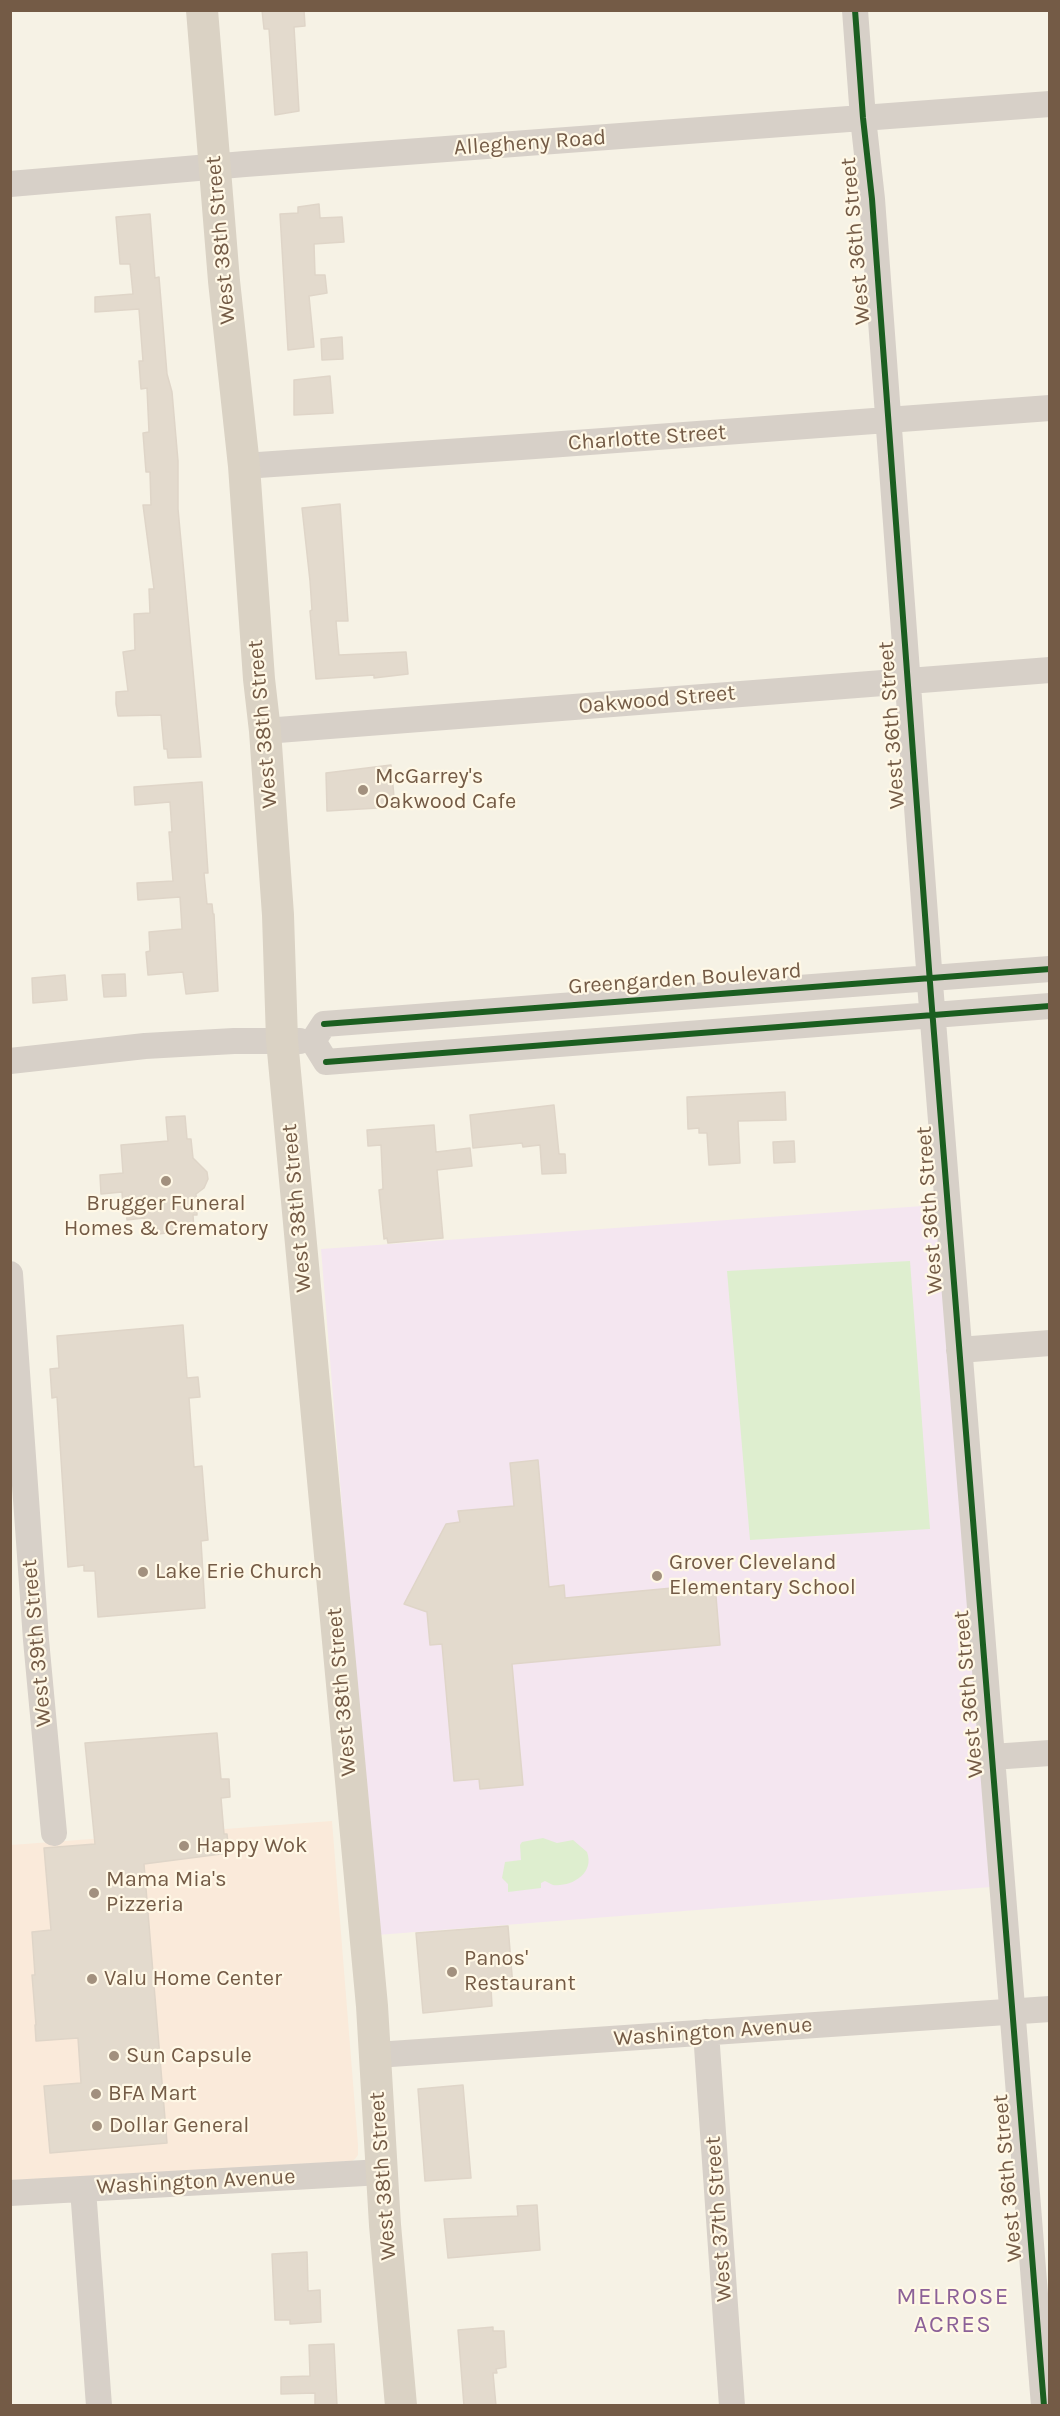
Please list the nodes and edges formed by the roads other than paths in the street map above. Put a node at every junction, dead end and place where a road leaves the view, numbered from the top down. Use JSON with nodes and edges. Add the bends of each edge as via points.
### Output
{"nodes":[{"id":1,"x":202,"y":10,"type":"edge"},
{"id":2,"x":855,"y":10,"type":"edge"},
{"id":3,"x":1050,"y":104,"type":"edge"},
{"id":4,"x":863,"y":118,"type":"junction"},
{"id":5,"x":214,"y":166,"type":"junction"},
{"id":6,"x":10,"y":184,"type":"edge"},
{"id":7,"x":1050,"y":408,"type":"edge"},
{"id":8,"x":889,"y":419,"type":"junction"},
{"id":9,"x":244,"y":466,"type":"junction"},
{"id":10,"x":1050,"y":670,"type":"edge"},
{"id":11,"x":907,"y":680,"type":"junction"},
{"id":12,"x":265,"y":731,"type":"junction"},
{"id":13,"x":1050,"y":969,"type":"edge"},
{"id":14,"x":930,"y":978,"type":"junction"},
{"id":15,"x":1050,"y":1006,"type":"edge"},
{"id":16,"x":933,"y":1015,"type":"junction"},
{"id":17,"x":282,"y":1040,"type":"junction"},
{"id":18,"x":313,"y":1041,"type":"junction"},
{"id":19,"x":10,"y":1061,"type":"edge"},
{"id":20,"x":10,"y":1274,"type":"edge"},
{"id":21,"x":1050,"y":1343,"type":"edge"},
{"id":22,"x":959,"y":1350,"type":"junction"},
{"id":23,"x":1050,"y":1753,"type":"edge"},
{"id":24,"x":992,"y":1757,"type":"junction"},
{"id":25,"x":54,"y":1833,"type":"dead end"},
{"id":26,"x":1050,"y":2009,"type":"edge"},
{"id":27,"x":1012,"y":2011,"type":"junction"},
{"id":28,"x":706,"y":2032,"type":"junction"},
{"id":29,"x":376,"y":2055,"type":"junction"},
{"id":30,"x":382,"y":2172,"type":"junction"},
{"id":31,"x":83,"y":2189,"type":"junction"},
{"id":32,"x":10,"y":2193,"type":"edge"},
{"id":33,"x":99,"y":2406,"type":"edge"},
{"id":34,"x":401,"y":2406,"type":"edge"},
{"id":35,"x":732,"y":2406,"type":"edge"},
{"id":36,"x":1044,"y":2406,"type":"edge"}],
"edges":[{"from":1,"to":5,"type":"main road","name":"West 38th Street"},
{"from":2,"to":4,"type":"street","name":"West 36th Street"},
{"from":3,"to":4,"type":"street","name":"Allegheny Road"},
{"from":4,"to":5,"type":"street","name":"Allegheny Road"},
{"from":4,"to":8,"type":"street","name":"West 36th Street"},
{"from":5,"to":6,"type":"street","name":"Allegheny Road"},
{"from":5,"to":9,"type":"main road","name":"West 38th Street"},
{"from":7,"to":8,"type":"street","name":"Charlotte Street"},
{"from":8,"to":9,"type":"street","name":"Charlotte Street"},
{"from":8,"to":11,"type":"street","name":"West 36th Street"},
{"from":9,"to":12,"type":"main road","name":"West 38th Street"},
{"from":10,"to":11,"type":"street","name":"Oakwood Street"},
{"from":11,"to":12,"type":"street","name":"Oakwood Street"},
{"from":11,"to":14,"type":"street","name":"West 36th Street"},
{"from":12,"to":17,"type":"main road","name":"West 38th Street"},
{"from":13,"to":14,"type":"street","name":"Greengarden Boulevard"},
{"from":14,"to":16,"type":"street","name":"West 36th Street"},
{"from":14,"to":18,"type":"street","name":"Greengarden Boulevard","via":[[324,1024]]},
{"from":15,"to":16,"type":"street"},
{"from":16,"to":18,"type":"street","via":[[326,1062]]},
{"from":16,"to":22,"type":"street","name":"West 36th Street"},
{"from":17,"to":18,"type":"street"},
{"from":17,"to":19,"type":"street","via":[[136,1046]]},
{"from":17,"to":29,"type":"main road","name":"West 38th Street"},
{"from":20,"to":25,"type":"street","name":"West 39th Street"},
{"from":21,"to":22,"type":"street"},
{"from":22,"to":24,"type":"street","name":"West 36th Street"},
{"from":23,"to":24,"type":"street"},
{"from":24,"to":27,"type":"street","name":"West 36th Street"},
{"from":26,"to":27,"type":"street","name":"Washington Avenue"},
{"from":27,"to":28,"type":"street","name":"Washington Avenue"},
{"from":27,"to":36,"type":"street","name":"West 36th Street"},
{"from":28,"to":29,"type":"street","name":"Washington Avenue"},
{"from":28,"to":35,"type":"street","name":"West 37th Street"},
{"from":29,"to":30,"type":"main road","name":"West 38th Street"},
{"from":30,"to":31,"type":"street","name":"Washington Avenue"},
{"from":30,"to":34,"type":"main road","name":"West 38th Street"},
{"from":31,"to":32,"type":"street","name":"Washington Avenue"},
{"from":31,"to":33,"type":"street"}]}
